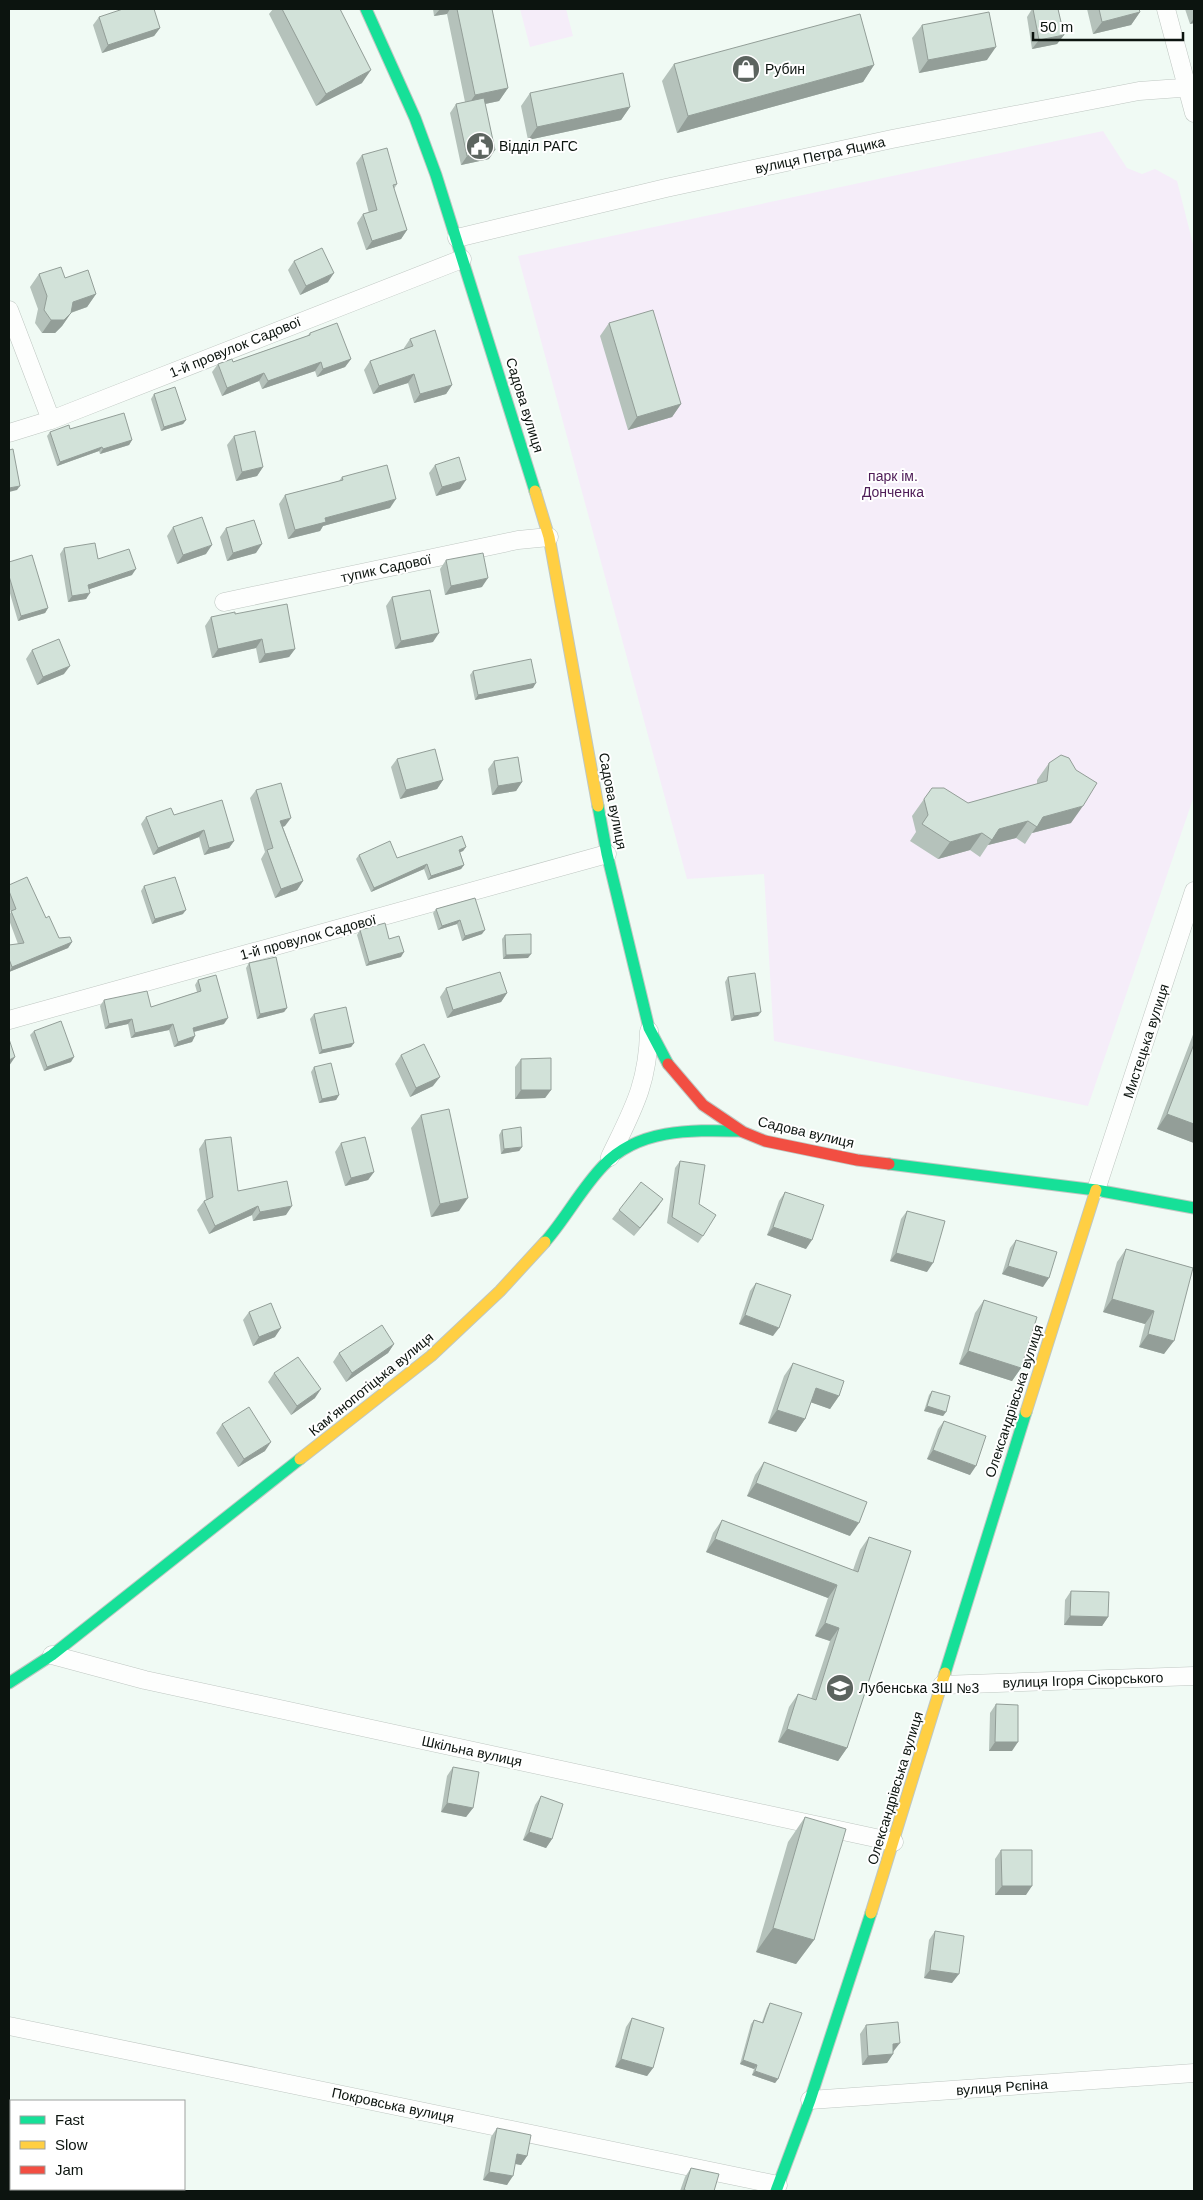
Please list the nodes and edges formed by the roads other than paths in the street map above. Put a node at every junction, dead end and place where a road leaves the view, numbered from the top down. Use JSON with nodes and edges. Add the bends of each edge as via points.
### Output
{"nodes":[{"id":1,"x":366,"y":9,"type":"edge"},
{"id":2,"x":1166,"y":9,"type":"edge"},
{"id":3,"x":1191,"y":86,"type":"edge"},
{"id":4,"x":1194,"y":113,"type":"edge"},
{"id":5,"x":456,"y":238,"type":"junction"},
{"id":6,"x":462,"y":259,"type":"junction"},
{"id":7,"x":9,"y":310,"type":"edge"},
{"id":8,"x":51,"y":420,"type":"junction"},
{"id":9,"x":9,"y":433,"type":"edge"},
{"id":10,"x":549,"y":537,"type":"junction"},
{"id":11,"x":224,"y":602,"type":"dead end"},
{"id":12,"x":607,"y":854,"type":"junction"},
{"id":13,"x":1194,"y":891,"type":"edge"},
{"id":14,"x":9,"y":1020,"type":"edge"},
{"id":15,"x":649,"y":1028,"type":"junction"},
{"id":16,"x":743,"y":1132,"type":"junction"},
{"id":17,"x":607,"y":1162,"type":"junction"},
{"id":18,"x":1096,"y":1190,"type":"junction"},
{"id":19,"x":1194,"y":1208,"type":"edge"},
{"id":20,"x":52,"y":1655,"type":"junction"},
{"id":21,"x":1194,"y":1676,"type":"edge"},
{"id":22,"x":9,"y":1683,"type":"edge"},
{"id":23,"x":942,"y":1685,"type":"junction"},
{"id":24,"x":894,"y":1842,"type":"junction"},
{"id":25,"x":9,"y":2026,"type":"edge"},
{"id":26,"x":1194,"y":2073,"type":"edge"},
{"id":27,"x":810,"y":2100,"type":"junction"},
{"id":28,"x":777,"y":2188,"type":"edge"}],
"edges":[{"from":1,"to":5,"type":"main road","name":"Садова вулиця","via":[[415,118]]},
{"from":2,"to":3,"type":"street"},
{"from":3,"to":4,"type":"street"},
{"from":3,"to":5,"type":"street","name":"вулиця Петра Яцика","via":[[1140,91],[892,139]]},
{"from":5,"to":6,"type":"main road","name":"Садова вулиця"},
{"from":6,"to":8,"type":"street","name":"1-й провулок Садової"},
{"from":6,"to":10,"type":"main road","name":"Садова вулиця"},
{"from":7,"to":8,"type":"street"},
{"from":8,"to":9,"type":"street","name":"1-й провулок Садової"},
{"from":10,"to":11,"type":"street","name":"тупик Садової","via":[[518,540]]},
{"from":10,"to":12,"type":"main road","name":"Садова вулиця"},
{"from":12,"to":14,"type":"street","name":"1-й провулок Садової"},
{"from":12,"to":15,"type":"main road","name":"Садова вулиця"},
{"from":13,"to":18,"type":"street","name":"Мистецька вулиця"},
{"from":15,"to":16,"type":"main road","name":"Садова вулиця","via":[[686,1089],[716,1115]]},
{"from":15,"to":17,"type":"street","via":[[644,1083],[635,1109]]},
{"from":16,"to":17,"type":"main road","name":"Камʼянопотіцька вулиця","via":[[689,1129],[640,1142],[618,1152]]},
{"from":16,"to":18,"type":"main road","name":"Садова вулиця","via":[[764,1141],[857,1160]]},
{"from":17,"to":20,"type":"main road","name":"Камʼянопотіцька вулиця","via":[[523,1266],[480,1312],[431,1356]]},
{"from":18,"to":19,"type":"main road","name":"Садова вулиця"},
{"from":18,"to":23,"type":"main road","name":"Олександрівська вулиця"},
{"from":20,"to":22,"type":"main road","name":"Камʼянопотіцька вулиця"},
{"from":20,"to":24,"type":"street","name":"Шкільна вулиця","via":[[145,1680]]},
{"from":21,"to":23,"type":"street","name":"вулиця Ігоря Сікорського"},
{"from":23,"to":24,"type":"main road","name":"Олександрівська вулиця"},
{"from":24,"to":27,"type":"main road","name":"Олександрівська вулиця"},
{"from":25,"to":28,"type":"street","name":"Покровська вулиця"},
{"from":26,"to":27,"type":"street","name":"вулиця Рєпіна"},
{"from":27,"to":28,"type":"main road","name":"Олександрівська вулиця"}]}
